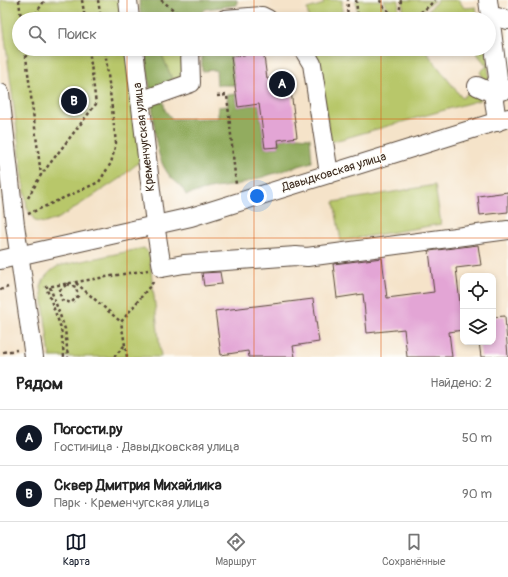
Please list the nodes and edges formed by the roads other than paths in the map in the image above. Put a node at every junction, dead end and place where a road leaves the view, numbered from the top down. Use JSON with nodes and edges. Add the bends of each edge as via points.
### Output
{"nodes":[{"id":1,"x":128,"y":0,"type":"edge"},
{"id":2,"x":488,"y":0,"type":"edge"},
{"id":3,"x":129,"y":12,"type":"edge"},
{"id":4,"x":495,"y":12,"type":"edge"},
{"id":5,"x":499,"y":19,"type":"edge"},
{"id":6,"x":135,"y":56,"type":"edge"},
{"id":7,"x":190,"y":56,"type":"edge"},
{"id":8,"x":307,"y":56,"type":"edge"},
{"id":9,"x":493,"y":89,"type":"edge"},
{"id":10,"x":0,"y":93,"type":"edge"},
{"id":11,"x":140,"y":101,"type":"junction"},
{"id":12,"x":503,"y":120,"type":"edge"},
{"id":13,"x":329,"y":174,"type":"junction"},
{"id":14,"x":155,"y":224,"type":"junction"},
{"id":15,"x":508,"y":230,"type":"edge"},
{"id":16,"x":19,"y":255,"type":"junction"},
{"id":17,"x":0,"y":260,"type":"edge"},
{"id":18,"x":26,"y":353,"type":"edge"}],
"edges":[{"from":1,"to":3,"type":"street"},
{"from":2,"to":4,"type":"street"},
{"from":5,"to":9,"type":"street","via":[[498,78]]},
{"from":6,"to":11,"type":"street","name":"Кременчугская улица"},
{"from":7,"to":11,"type":"street","via":[[191,84]]},
{"from":8,"to":13,"type":"street","via":[[312,64]]},
{"from":9,"to":12,"type":"street"},
{"from":10,"to":16,"type":"street"},
{"from":11,"to":14,"type":"street","name":"Кременчугская улица"},
{"from":12,"to":13,"type":"street","name":"Давыдковская улица"},
{"from":13,"to":14,"type":"street","name":"Давыдковская улица","via":[[191,217]]},
{"from":14,"to":15,"type":"street","name":"Кременчугская улица","via":[[162,268],[184,264],[307,257]]},
{"from":14,"to":16,"type":"street","name":"Давыдковская улица"},
{"from":16,"to":17,"type":"street","name":"Давыдковская улица"},
{"from":16,"to":18,"type":"street"}]}
